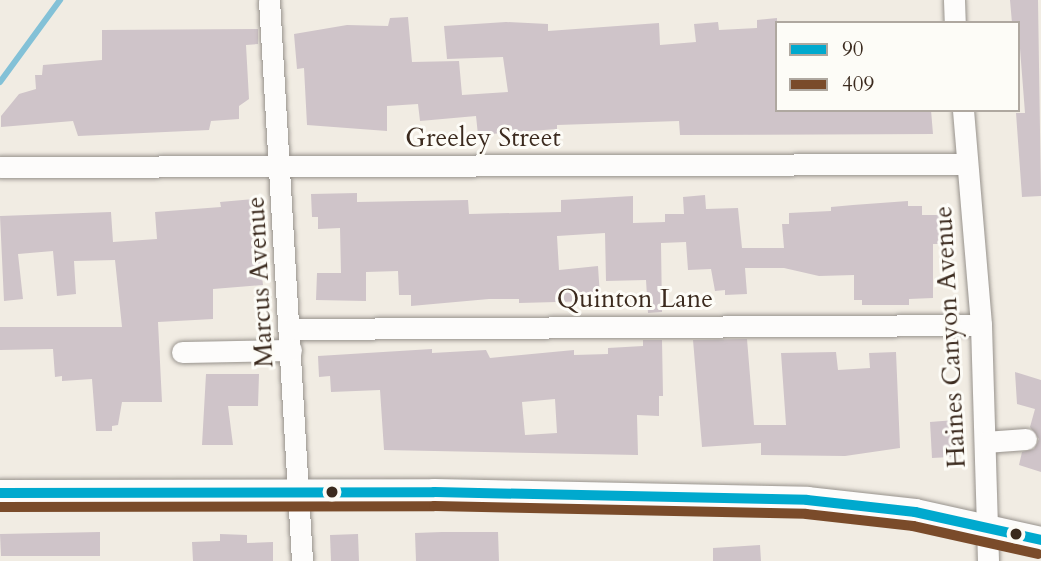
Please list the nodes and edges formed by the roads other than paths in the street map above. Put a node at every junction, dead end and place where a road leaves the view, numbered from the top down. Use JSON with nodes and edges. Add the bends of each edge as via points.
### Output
{"nodes":[{"id":1,"x":269,"y":0,"type":"edge"},
{"id":2,"x":954,"y":0,"type":"edge"},
{"id":3,"x":956,"y":21,"type":"edge"},
{"id":4,"x":963,"y":112,"type":"edge"},
{"id":5,"x":967,"y":164,"type":"junction"},
{"id":6,"x":0,"y":167,"type":"edge"},
{"id":7,"x":282,"y":167,"type":"junction"},
{"id":8,"x":981,"y":325,"type":"junction"},
{"id":9,"x":290,"y":340,"type":"junction"},
{"id":10,"x":182,"y":352,"type":"dead end"},
{"id":11,"x":1026,"y":439,"type":"dead end"},
{"id":12,"x":985,"y":442,"type":"junction"},
{"id":13,"x":299,"y":492,"type":"junction"},
{"id":14,"x":0,"y":493,"type":"edge"},
{"id":15,"x":988,"y":527,"type":"junction"},
{"id":16,"x":1041,"y":540,"type":"edge"},
{"id":17,"x":302,"y":561,"type":"edge"},
{"id":18,"x":988,"y":561,"type":"edge"}],
"edges":[{"from":1,"to":7,"type":"street","name":"Marcus Avenue"},
{"from":2,"to":3,"type":"street"},
{"from":4,"to":5,"type":"street","name":"Haines Canyon Avenue"},
{"from":5,"to":7,"type":"street","name":"Greeley Street"},
{"from":5,"to":8,"type":"street","name":"Haines Canyon Avenue"},
{"from":6,"to":7,"type":"street","name":"Greeley Street"},
{"from":7,"to":9,"type":"street","name":"Marcus Avenue"},
{"from":8,"to":9,"type":"street","name":"Quinton Lane"},
{"from":8,"to":12,"type":"street","name":"Haines Canyon Avenue"},
{"from":9,"to":10,"type":"street","name":"Quinton Lane"},
{"from":9,"to":13,"type":"street","name":"Marcus Avenue"},
{"from":11,"to":12,"type":"street"},
{"from":12,"to":15,"type":"street","name":"Haines Canyon Avenue"},
{"from":13,"to":14,"type":"main road"},
{"from":13,"to":15,"type":"main road","via":[[807,500],[915,512]]},
{"from":13,"to":17,"type":"street","name":"Marcus Avenue"},
{"from":15,"to":16,"type":"main road"},
{"from":15,"to":18,"type":"street","name":"Haines Canyon Avenue"}]}
